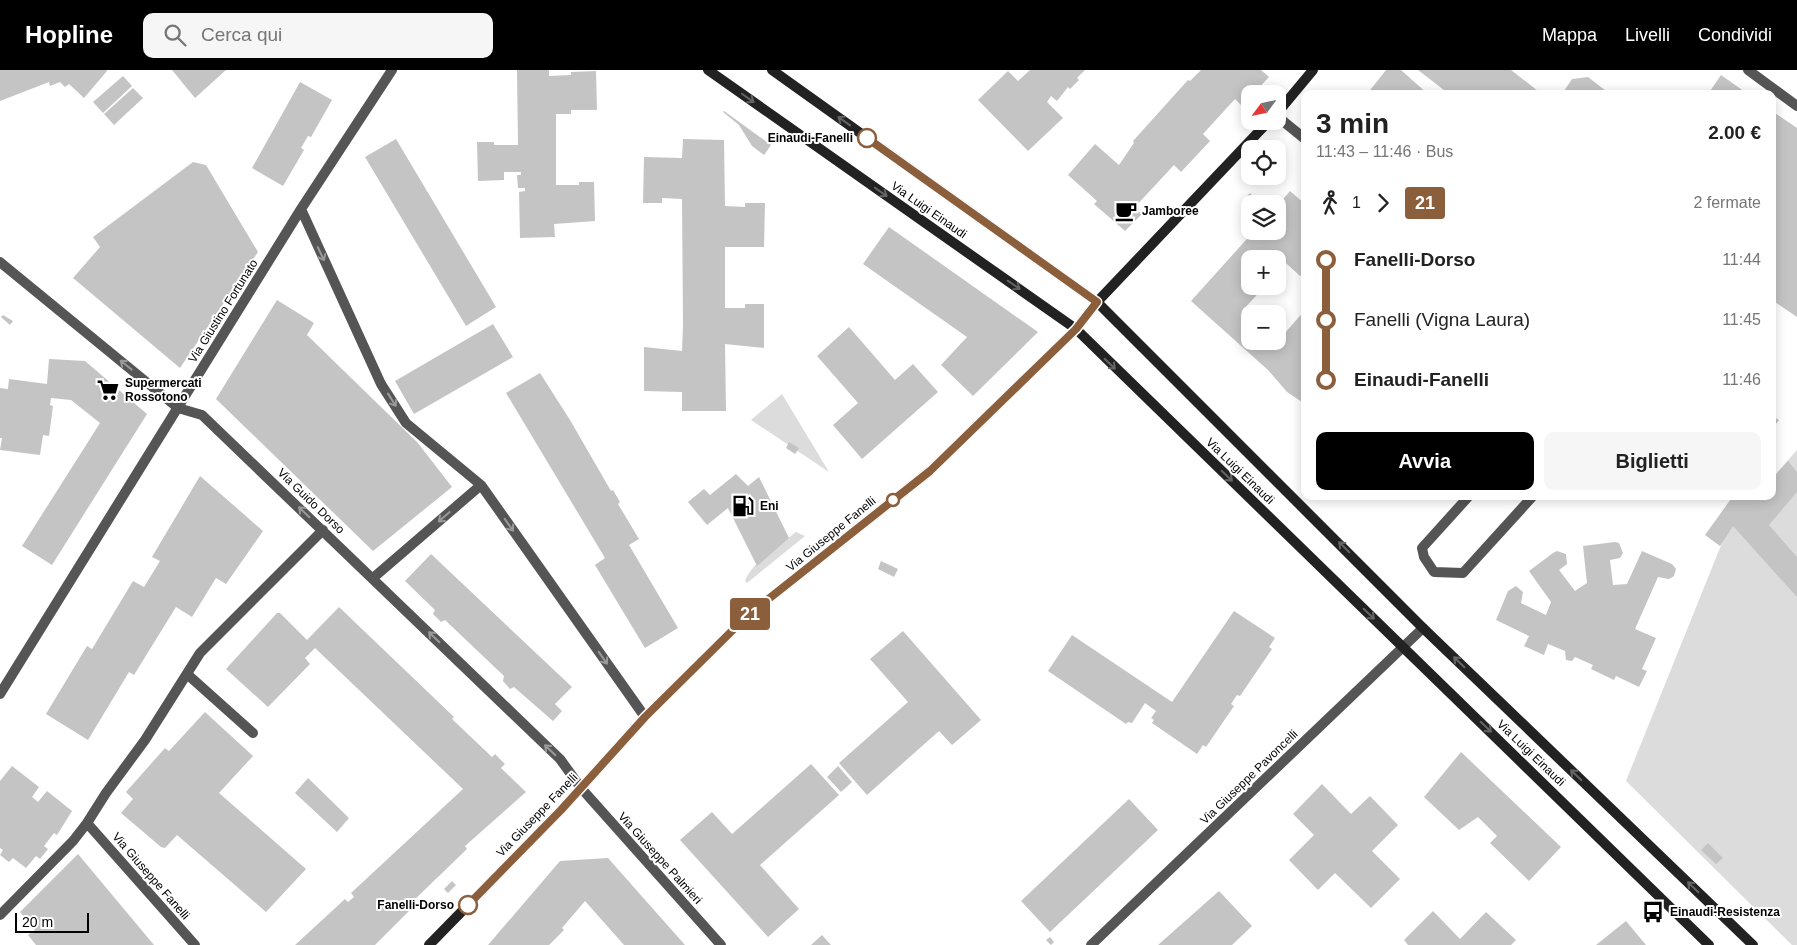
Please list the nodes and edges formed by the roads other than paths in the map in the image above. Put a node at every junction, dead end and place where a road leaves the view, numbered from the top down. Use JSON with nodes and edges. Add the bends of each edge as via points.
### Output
{"nodes":[{"id":1,"x":392,"y":70,"type":"edge"},
{"id":2,"x":708,"y":70,"type":"edge"},
{"id":3,"x":772,"y":70,"type":"edge"},
{"id":4,"x":1312,"y":70,"type":"edge"},
{"id":5,"x":1748,"y":70,"type":"edge"},
{"id":6,"x":1775,"y":90,"type":"edge"},
{"id":7,"x":1776,"y":91,"type":"edge"},
{"id":8,"x":1286,"y":102,"type":"edge"},
{"id":9,"x":1797,"y":106,"type":"edge"},
{"id":10,"x":1286,"y":124,"type":"edge"},
{"id":11,"x":1260,"y":130,"type":"edge"},
{"id":12,"x":1301,"y":136,"type":"edge"},
{"id":13,"x":300,"y":210,"type":"junction"},
{"id":14,"x":0,"y":262,"type":"edge"},
{"id":15,"x":1097,"y":302,"type":"junction"},
{"id":16,"x":1076,"y":329,"type":"junction"},
{"id":17,"x":178,"y":408,"type":"junction"},
{"id":18,"x":481,"y":485,"type":"junction"},
{"id":19,"x":1465,"y":500,"type":"edge"},
{"id":20,"x":1529,"y":500,"type":"edge"},
{"id":21,"x":323,"y":530,"type":"junction"},
{"id":22,"x":373,"y":578,"type":"junction"},
{"id":23,"x":1423,"y":628,"type":"junction"},
{"id":24,"x":1404,"y":647,"type":"junction"},
{"id":25,"x":187,"y":674,"type":"junction"},
{"id":26,"x":0,"y":694,"type":"edge"},
{"id":27,"x":645,"y":717,"type":"junction"},
{"id":28,"x":253,"y":734,"type":"dead end"},
{"id":29,"x":581,"y":788,"type":"junction"},
{"id":30,"x":87,"y":823,"type":"junction"},
{"id":31,"x":0,"y":915,"type":"edge"},
{"id":32,"x":195,"y":945,"type":"edge"},
{"id":33,"x":429,"y":945,"type":"edge"},
{"id":34,"x":721,"y":945,"type":"edge"},
{"id":35,"x":1091,"y":945,"type":"edge"},
{"id":36,"x":1709,"y":945,"type":"edge"},
{"id":37,"x":1753,"y":945,"type":"edge"}],
"edges":[{"from":1,"to":13,"type":"street","name":"Via Giustino Fortunato"},
{"from":2,"to":16,"type":"main road","name":"Via Luigi Einaudi","one_way":true},
{"from":15,"to":3,"type":"main road","name":"Via Luigi Einaudi","one_way":true},
{"from":4,"to":8,"type":"main road"},
{"from":5,"to":6,"type":"street"},
{"from":7,"to":9,"type":"street"},
{"from":10,"to":12,"type":"street"},
{"from":11,"to":15,"type":"main road","name":"Via Giuseppe Fanelli"},
{"from":13,"to":17,"type":"street","name":"Via Giustino Fortunato"},
{"from":13,"to":18,"type":"street","one_way":true,"via":[[382,384],[406,423]]},
{"from":17,"to":14,"type":"street","name":"Via Guido Dorso","one_way":true},
{"from":15,"to":16,"type":"main road","name":"Via Giuseppe Fanelli"},
{"from":23,"to":15,"type":"main road","name":"Via Luigi Einaudi","one_way":true},
{"from":16,"to":24,"type":"main road","name":"Via Luigi Einaudi","one_way":true},
{"from":16,"to":27,"type":"main road","name":"Via Giuseppe Fanelli","via":[[930,471],[747,616]]},
{"from":21,"to":17,"type":"street","name":"Via Guido Dorso","one_way":true,"via":[[202,415]]},
{"from":17,"to":26,"type":"street","name":"Via Giustino Fortunato"},
{"from":18,"to":22,"type":"street","one_way":true},
{"from":18,"to":27,"type":"street","one_way":true},
{"from":19,"to":20,"type":"street","via":[[1422,548],[1434,572],[1463,573]]},
{"from":21,"to":22,"type":"street","name":"Via Guido Dorso"},
{"from":21,"to":25,"type":"street","via":[[200,653]]},
{"from":29,"to":22,"type":"street","name":"Via Guido Dorso","one_way":true,"via":[[560,759]]},
{"from":23,"to":24,"type":"street","name":"Via Giuseppe Pavoncelli"},
{"from":37,"to":23,"type":"main road","name":"Via Luigi Einaudi","one_way":true},
{"from":24,"to":35,"type":"street","name":"Via Giuseppe Pavoncelli"},
{"from":24,"to":36,"type":"main road","name":"Via Luigi Einaudi","one_way":true},
{"from":25,"to":28,"type":"street"},
{"from":25,"to":30,"type":"street"},
{"from":27,"to":29,"type":"main road","name":"Via Giuseppe Fanelli"},
{"from":29,"to":33,"type":"main road","name":"Via Giuseppe Fanelli"},
{"from":29,"to":34,"type":"street","name":"Via Giuseppe Palmieri"},
{"from":30,"to":31,"type":"street"},
{"from":30,"to":32,"type":"street","name":"Via Giuseppe Fanelli"}]}
